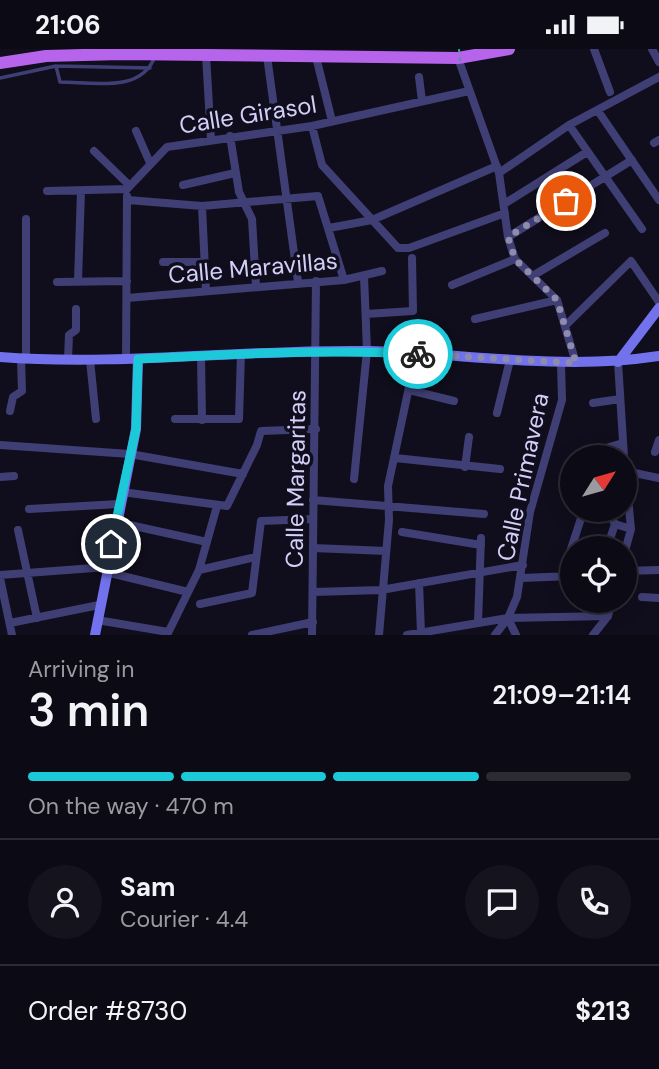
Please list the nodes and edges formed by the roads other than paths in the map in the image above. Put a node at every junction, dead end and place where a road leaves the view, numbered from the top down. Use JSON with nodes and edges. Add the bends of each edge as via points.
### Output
{"nodes":[{"id":1,"x":509,"y":49,"type":"edge"},
{"id":2,"x":594,"y":49,"type":"edge"},
{"id":3,"x":652,"y":49,"type":"edge"},
{"id":4,"x":286,"y":52,"type":"edge"},
{"id":5,"x":156,"y":54,"type":"junction"},
{"id":6,"x":206,"y":55,"type":"junction"},
{"id":7,"x":267,"y":56,"type":"junction"},
{"id":8,"x":459,"y":56,"type":"edge"},
{"id":9,"x":316,"y":57,"type":"junction"},
{"id":10,"x":659,"y":62,"type":"edge"},
{"id":11,"x":0,"y":63,"type":"edge"},
{"id":12,"x":56,"y":66,"type":"junction"},
{"id":13,"x":150,"y":68,"type":"junction"},
{"id":14,"x":419,"y":77,"type":"dead end"},
{"id":15,"x":0,"y":78,"type":"edge"},
{"id":16,"x":659,"y":79,"type":"edge"},
{"id":17,"x":469,"y":91,"type":"junction"},
{"id":18,"x":610,"y":92,"type":"dead end"},
{"id":19,"x":422,"y":101,"type":"junction"},
{"id":20,"x":598,"y":111,"type":"junction"},
{"id":21,"x":331,"y":121,"type":"junction"},
{"id":22,"x":569,"y":125,"type":"junction"},
{"id":23,"x":312,"y":126,"type":"junction"},
{"id":24,"x":277,"y":130,"type":"junction"},
{"id":25,"x":136,"y":131,"type":"dead end"},
{"id":26,"x":230,"y":136,"type":"junction"},
{"id":27,"x":211,"y":140,"type":"junction"},
{"id":28,"x":93,"y":151,"type":"dead end"},
{"id":29,"x":587,"y":152,"type":"junction"},
{"id":30,"x":632,"y":160,"type":"junction"},
{"id":31,"x":150,"y":163,"type":"junction"},
{"id":32,"x":498,"y":170,"type":"junction"},
{"id":33,"x":235,"y":173,"type":"junction"},
{"id":34,"x":605,"y":177,"type":"junction"},
{"id":35,"x":183,"y":185,"type":"dead end"},
{"id":36,"x":129,"y":187,"type":"junction"},
{"id":37,"x":47,"y":191,"type":"dead end"},
{"id":38,"x":81,"y":191,"type":"junction"},
{"id":39,"x":286,"y":198,"type":"junction"},
{"id":40,"x":659,"y":199,"type":"edge"},
{"id":41,"x":128,"y":200,"type":"junction"},
{"id":42,"x":244,"y":204,"type":"junction"},
{"id":43,"x":202,"y":206,"type":"junction"},
{"id":44,"x":504,"y":208,"type":"junction"},
{"id":45,"x":26,"y":219,"type":"dead end"},
{"id":46,"x":372,"y":220,"type":"junction"},
{"id":47,"x":329,"y":228,"type":"junction"},
{"id":48,"x":642,"y":229,"type":"dead end"},
{"id":49,"x":605,"y":233,"type":"dead end"},
{"id":50,"x":508,"y":237,"type":"junction"},
{"id":51,"x":412,"y":257,"type":"dead end"},
{"id":52,"x":515,"y":259,"type":"junction"},
{"id":53,"x":163,"y":262,"type":"dead end"},
{"id":54,"x":205,"y":262,"type":"junction"},
{"id":55,"x":382,"y":271,"type":"dead end"},
{"id":56,"x":365,"y":275,"type":"junction"},
{"id":57,"x":534,"y":275,"type":"junction"},
{"id":58,"x":344,"y":280,"type":"junction"},
{"id":59,"x":78,"y":281,"type":"junction"},
{"id":60,"x":127,"y":281,"type":"junction"},
{"id":61,"x":57,"y":282,"type":"dead end"},
{"id":62,"x":298,"y":282,"type":"junction"},
{"id":63,"x":316,"y":282,"type":"junction"},
{"id":64,"x":452,"y":285,"type":"dead end"},
{"id":65,"x":256,"y":286,"type":"junction"},
{"id":66,"x":206,"y":291,"type":"junction"},
{"id":67,"x":127,"y":298,"type":"junction"},
{"id":68,"x":557,"y":300,"type":"junction"},
{"id":69,"x":659,"y":302,"type":"edge"},
{"id":70,"x":76,"y":309,"type":"dead end"},
{"id":71,"x":659,"y":309,"type":"edge"},
{"id":72,"x":366,"y":314,"type":"junction"},
{"id":73,"x":475,"y":319,"type":"dead end"},
{"id":74,"x":566,"y":325,"type":"junction"},
{"id":75,"x":366,"y":351,"type":"junction"},
{"id":76,"x":241,"y":353,"type":"junction"},
{"id":77,"x":317,"y":353,"type":"junction"},
{"id":78,"x":416,"y":354,"type":"junction"},
{"id":79,"x":201,"y":356,"type":"junction"},
{"id":80,"x":659,"y":356,"type":"edge"},
{"id":81,"x":0,"y":357,"type":"edge"},
{"id":82,"x":23,"y":359,"type":"junction"},
{"id":83,"x":68,"y":359,"type":"junction"},
{"id":84,"x":126,"y":359,"type":"junction"},
{"id":85,"x":138,"y":359,"type":"junction"},
{"id":86,"x":90,"y":360,"type":"junction"},
{"id":87,"x":510,"y":360,"type":"junction"},
{"id":88,"x":561,"y":362,"type":"junction"},
{"id":89,"x":618,"y":362,"type":"junction"},
{"id":90,"x":576,"y":363,"type":"junction"},
{"id":91,"x":410,"y":390,"type":"junction"},
{"id":92,"x":620,"y":399,"type":"junction"},
{"id":93,"x":454,"y":401,"type":"dead end"},
{"id":94,"x":593,"y":403,"type":"dead end"},
{"id":95,"x":10,"y":411,"type":"dead end"},
{"id":96,"x":497,"y":413,"type":"dead end"},
{"id":97,"x":96,"y":419,"type":"dead end"},
{"id":98,"x":175,"y":419,"type":"dead end"},
{"id":99,"x":202,"y":420,"type":"junction"},
{"id":100,"x":316,"y":429,"type":"junction"},
{"id":101,"x":469,"y":437,"type":"dead end"},
{"id":102,"x":659,"y":440,"type":"edge"},
{"id":103,"x":623,"y":443,"type":"joint"},
{"id":104,"x":0,"y":445,"type":"edge"},
{"id":105,"x":616,"y":445,"type":"edge"},
{"id":106,"x":656,"y":452,"type":"dead end"},
{"id":107,"x":130,"y":454,"type":"junction"},
{"id":108,"x":395,"y":458,"type":"junction"},
{"id":109,"x":466,"y":467,"type":"junction"},
{"id":110,"x":500,"y":469,"type":"dead end"},
{"id":111,"x":637,"y":473,"type":"edge"},
{"id":112,"x":243,"y":474,"type":"junction"},
{"id":113,"x":14,"y":476,"type":"dead end"},
{"id":114,"x":0,"y":477,"type":"edge"},
{"id":115,"x":659,"y":478,"type":"edge"},
{"id":116,"x":354,"y":479,"type":"dead end"},
{"id":117,"x":122,"y":492,"type":"junction"},
{"id":118,"x":313,"y":501,"type":"junction"},
{"id":119,"x":119,"y":504,"type":"junction"},
{"id":120,"x":217,"y":506,"type":"junction"},
{"id":121,"x":388,"y":506,"type":"junction"},
{"id":122,"x":29,"y":509,"type":"dead end"},
{"id":123,"x":484,"y":513,"type":"dead end"},
{"id":124,"x":313,"y":519,"type":"junction"},
{"id":125,"x":116,"y":522,"type":"junction"},
{"id":126,"x":630,"y":522,"type":"edge"},
{"id":127,"x":615,"y":524,"type":"joint"},
{"id":128,"x":631,"y":529,"type":"junction"},
{"id":129,"x":18,"y":530,"type":"dead end"},
{"id":130,"x":402,"y":532,"type":"dead end"},
{"id":131,"x":611,"y":536,"type":"edge"},
{"id":132,"x":629,"y":536,"type":"edge"},
{"id":133,"x":207,"y":542,"type":"junction"},
{"id":134,"x":313,"y":548,"type":"junction"},
{"id":135,"x":386,"y":551,"type":"junction"},
{"id":136,"x":256,"y":557,"type":"junction"},
{"id":137,"x":523,"y":565,"type":"junction"},
{"id":138,"x":106,"y":569,"type":"junction"},
{"id":139,"x":198,"y":570,"type":"junction"},
{"id":140,"x":659,"y":570,"type":"edge"},
{"id":141,"x":637,"y":571,"type":"edge"},
{"id":142,"x":27,"y":572,"type":"junction"},
{"id":143,"x":479,"y":573,"type":"junction"},
{"id":144,"x":0,"y":576,"type":"edge"},
{"id":145,"x":560,"y":577,"type":"edge"},
{"id":146,"x":521,"y":578,"type":"junction"},
{"id":147,"x":419,"y":583,"type":"junction"},
{"id":148,"x":381,"y":590,"type":"junction"},
{"id":149,"x":188,"y":592,"type":"junction"},
{"id":150,"x":313,"y":592,"type":"junction"},
{"id":151,"x":2,"y":597,"type":"edge"},
{"id":152,"x":642,"y":597,"type":"dead end"},
{"id":153,"x":659,"y":598,"type":"edge"},
{"id":154,"x":201,"y":604,"type":"dead end"},
{"id":155,"x":99,"y":605,"type":"junction"},
{"id":156,"x":609,"y":613,"type":"edge"},
{"id":157,"x":608,"y":616,"type":"junction"},
{"id":158,"x":37,"y":618,"type":"junction"},
{"id":159,"x":508,"y":618,"type":"junction"},
{"id":160,"x":97,"y":620,"type":"junction"},
{"id":161,"x":313,"y":622,"type":"junction"},
{"id":162,"x":478,"y":623,"type":"junction"},
{"id":163,"x":10,"y":624,"type":"junction"},
{"id":164,"x":421,"y":633,"type":"junction"},
{"id":165,"x":167,"y":634,"type":"edge"},
{"id":166,"x":12,"y":635,"type":"edge"},
{"id":167,"x":95,"y":635,"type":"edge"},
{"id":168,"x":252,"y":635,"type":"edge"},
{"id":169,"x":313,"y":635,"type":"edge"},
{"id":170,"x":379,"y":635,"type":"edge"},
{"id":171,"x":407,"y":635,"type":"edge"},
{"id":172,"x":495,"y":635,"type":"edge"},
{"id":173,"x":516,"y":635,"type":"edge"},
{"id":174,"x":593,"y":635,"type":"edge"}],
"edges":[{"from":1,"to":8,"type":"main road"},
{"from":2,"to":18,"type":"street"},
{"from":3,"to":10,"type":"street"},
{"from":4,"to":7,"type":"main road"},
{"from":4,"to":9,"type":"main road"},
{"from":5,"to":6,"type":"main road"},
{"from":5,"to":11,"type":"main road","via":[[46,56]]},
{"from":5,"to":13,"type":"lane"},
{"from":6,"to":7,"type":"main road"},
{"from":6,"to":27,"type":"street"},
{"from":7,"to":24,"type":"street"},
{"from":8,"to":9,"type":"main road"},
{"from":8,"to":17,"type":"street"},
{"from":9,"to":21,"type":"street"},
{"from":12,"to":13,"type":"lane"},
{"from":12,"to":13,"type":"lane","via":[[60,82],[136,80]]},
{"from":12,"to":15,"type":"lane"},
{"from":14,"to":19,"type":"street"},
{"from":16,"to":20,"type":"street"},
{"from":17,"to":19,"type":"street","name":"Calle Girasol"},
{"from":17,"to":32,"type":"street"},
{"from":19,"to":21,"type":"street","name":"Calle Girasol"},
{"from":20,"to":22,"type":"street"},
{"from":20,"to":30,"type":"street"},
{"from":21,"to":23,"type":"street","name":"Calle Girasol"},
{"from":22,"to":29,"type":"street"},
{"from":22,"to":32,"type":"street"},
{"from":23,"to":24,"type":"street","name":"Calle Girasol"},
{"from":23,"to":46,"type":"street","via":[[322,165]]},
{"from":24,"to":26,"type":"street","name":"Calle Girasol"},
{"from":24,"to":39,"type":"street"},
{"from":25,"to":31,"type":"street"},
{"from":26,"to":27,"type":"street","name":"Calle Girasol"},
{"from":26,"to":33,"type":"street"},
{"from":27,"to":31,"type":"street","name":"Calle Girasol","via":[[167,147]]},
{"from":28,"to":36,"type":"street"},
{"from":29,"to":34,"type":"street"},
{"from":29,"to":44,"type":"street"},
{"from":30,"to":34,"type":"street"},
{"from":30,"to":40,"type":"street"},
{"from":31,"to":36,"type":"street","name":"Calle Girasol"},
{"from":32,"to":44,"type":"street"},
{"from":32,"to":46,"type":"street"},
{"from":33,"to":35,"type":"street"},
{"from":33,"to":42,"type":"street"},
{"from":34,"to":48,"type":"street"},
{"from":34,"to":50,"type":"street"},
{"from":36,"to":38,"type":"street"},
{"from":36,"to":41,"type":"street"},
{"from":37,"to":38,"type":"street"},
{"from":38,"to":59,"type":"street"},
{"from":39,"to":42,"type":"street"},
{"from":39,"to":47,"type":"street","via":[[318,196]]},
{"from":39,"to":62,"type":"street"},
{"from":41,"to":43,"type":"street"},
{"from":41,"to":60,"type":"street"},
{"from":42,"to":43,"type":"street"},
{"from":42,"to":65,"type":"street","via":[[252,219]]},
{"from":43,"to":54,"type":"street"},
{"from":44,"to":46,"type":"street","via":[[404,250]]},
{"from":44,"to":50,"type":"street"},
{"from":45,"to":82,"type":"street"},
{"from":46,"to":47,"type":"street"},
{"from":47,"to":58,"type":"street"},
{"from":49,"to":57,"type":"street"},
{"from":50,"to":52,"type":"street"},
{"from":51,"to":72,"type":"street","via":[[413,311]]},
{"from":52,"to":57,"type":"street"},
{"from":52,"to":64,"type":"street"},
{"from":53,"to":54,"type":"street"},
{"from":54,"to":66,"type":"street"},
{"from":55,"to":56,"type":"street","name":"Calle Maravillas"},
{"from":56,"to":58,"type":"street","name":"Calle Maravillas"},
{"from":56,"to":72,"type":"street"},
{"from":57,"to":68,"type":"street"},
{"from":58,"to":63,"type":"street","name":"Calle Maravillas"},
{"from":59,"to":60,"type":"street"},
{"from":59,"to":61,"type":"street"},
{"from":60,"to":67,"type":"street"},
{"from":62,"to":63,"type":"street","name":"Calle Maravillas"},
{"from":62,"to":65,"type":"street","name":"Calle Maravillas"},
{"from":63,"to":77,"type":"street","name":"Calle Margaritas"},
{"from":65,"to":66,"type":"street","name":"Calle Maravillas"},
{"from":66,"to":67,"type":"street","name":"Calle Maravillas"},
{"from":67,"to":84,"type":"street"},
{"from":68,"to":73,"type":"street"},
{"from":68,"to":74,"type":"street"},
{"from":69,"to":74,"type":"street","via":[[631,261]]},
{"from":70,"to":83,"type":"street"},
{"from":71,"to":89,"type":"street"},
{"from":72,"to":75,"type":"street"},
{"from":74,"to":90,"type":"street"},
{"from":75,"to":77,"type":"street"},
{"from":75,"to":78,"type":"street"},
{"from":75,"to":116,"type":"street"},
{"from":76,"to":77,"type":"street"},
{"from":76,"to":79,"type":"street"},
{"from":76,"to":99,"type":"street","via":[[239,419]]},
{"from":77,"to":100,"type":"street","name":"Calle Margaritas"},
{"from":78,"to":87,"type":"street"},
{"from":78,"to":91,"type":"street"},
{"from":79,"to":85,"type":"street"},
{"from":79,"to":99,"type":"street"},
{"from":80,"to":89,"type":"street"},
{"from":81,"to":82,"type":"street"},
{"from":82,"to":83,"type":"street"},
{"from":82,"to":95,"type":"street","via":[[22,391],[13,397]]},
{"from":83,"to":86,"type":"street"},
{"from":84,"to":85,"type":"street"},
{"from":84,"to":86,"type":"street"},
{"from":85,"to":107,"type":"street","via":[[136,429]]},
{"from":86,"to":97,"type":"street"},
{"from":87,"to":88,"type":"street"},
{"from":87,"to":96,"type":"street"},
{"from":88,"to":90,"type":"street"},
{"from":88,"to":137,"type":"street","name":"Calle Primavera","via":[[562,400],[530,512]]},
{"from":89,"to":90,"type":"street"},
{"from":89,"to":92,"type":"street"},
{"from":91,"to":93,"type":"street"},
{"from":91,"to":108,"type":"street"},
{"from":92,"to":94,"type":"street"},
{"from":92,"to":103,"type":"street"},
{"from":98,"to":99,"type":"street"},
{"from":100,"to":112,"type":"street","via":[[261,431]]},
{"from":100,"to":118,"type":"street","name":"Calle Margaritas"},
{"from":101,"to":109,"type":"street"},
{"from":102,"to":106,"type":"street"},
{"from":103,"to":105,"type":"street"},
{"from":104,"to":107,"type":"street"},
{"from":107,"to":112,"type":"street"},
{"from":107,"to":117,"type":"street"},
{"from":108,"to":109,"type":"street"},
{"from":108,"to":121,"type":"street"},
{"from":109,"to":110,"type":"street"},
{"from":111,"to":115,"type":"street"},
{"from":112,"to":120,"type":"street","via":[[227,506]]},
{"from":113,"to":114,"type":"street"},
{"from":117,"to":119,"type":"street"},
{"from":117,"to":120,"type":"street"},
{"from":118,"to":121,"type":"street"},
{"from":118,"to":124,"type":"street","name":"Calle Margaritas"},
{"from":119,"to":122,"type":"street"},
{"from":119,"to":125,"type":"street"},
{"from":120,"to":133,"type":"street"},
{"from":121,"to":123,"type":"street"},
{"from":121,"to":135,"type":"street"},
{"from":124,"to":134,"type":"street","name":"Calle Margaritas"},
{"from":124,"to":136,"type":"street","via":[[261,521]]},
{"from":125,"to":133,"type":"street"},
{"from":125,"to":138,"type":"street"},
{"from":126,"to":128,"type":"street"},
{"from":127,"to":128,"type":"street"},
{"from":127,"to":131,"type":"street"},
{"from":128,"to":132,"type":"street"},
{"from":129,"to":142,"type":"street"},
{"from":130,"to":143,"type":"street","via":[[481,541]]},
{"from":133,"to":139,"type":"street"},
{"from":134,"to":135,"type":"street"},
{"from":134,"to":150,"type":"street","name":"Calle Margaritas"},
{"from":135,"to":148,"type":"street"},
{"from":136,"to":139,"type":"street"},
{"from":136,"to":154,"type":"street","via":[[252,593]]},
{"from":137,"to":143,"type":"street"},
{"from":137,"to":146,"type":"street","name":"Calle Primavera"},
{"from":138,"to":142,"type":"street"},
{"from":138,"to":149,"type":"street"},
{"from":138,"to":155,"type":"street"},
{"from":139,"to":149,"type":"street"},
{"from":140,"to":141,"type":"street"},
{"from":142,"to":144,"type":"street"},
{"from":142,"to":158,"type":"street"},
{"from":143,"to":147,"type":"street"},
{"from":143,"to":162,"type":"street"},
{"from":144,"to":151,"type":"street"},
{"from":145,"to":146,"type":"street"},
{"from":146,"to":159,"type":"street","name":"Calle Primavera"},
{"from":147,"to":148,"type":"street"},
{"from":147,"to":164,"type":"street"},
{"from":148,"to":150,"type":"street"},
{"from":148,"to":170,"type":"street"},
{"from":149,"to":165,"type":"street"},
{"from":150,"to":161,"type":"street","name":"Calle Margaritas"},
{"from":151,"to":163,"type":"street"},
{"from":152,"to":153,"type":"street"},
{"from":155,"to":158,"type":"street"},
{"from":155,"to":160,"type":"street"},
{"from":156,"to":157,"type":"street"},
{"from":157,"to":159,"type":"street"},
{"from":157,"to":174,"type":"street"},
{"from":158,"to":163,"type":"street"},
{"from":159,"to":162,"type":"street"},
{"from":159,"to":172,"type":"street","name":"Calle Primavera"},
{"from":159,"to":173,"type":"street"},
{"from":160,"to":165,"type":"street"},
{"from":160,"to":167,"type":"street"},
{"from":161,"to":168,"type":"street"},
{"from":161,"to":169,"type":"street","name":"Calle Margaritas"},
{"from":162,"to":164,"type":"street"},
{"from":163,"to":166,"type":"street"},
{"from":164,"to":171,"type":"street"}]}
